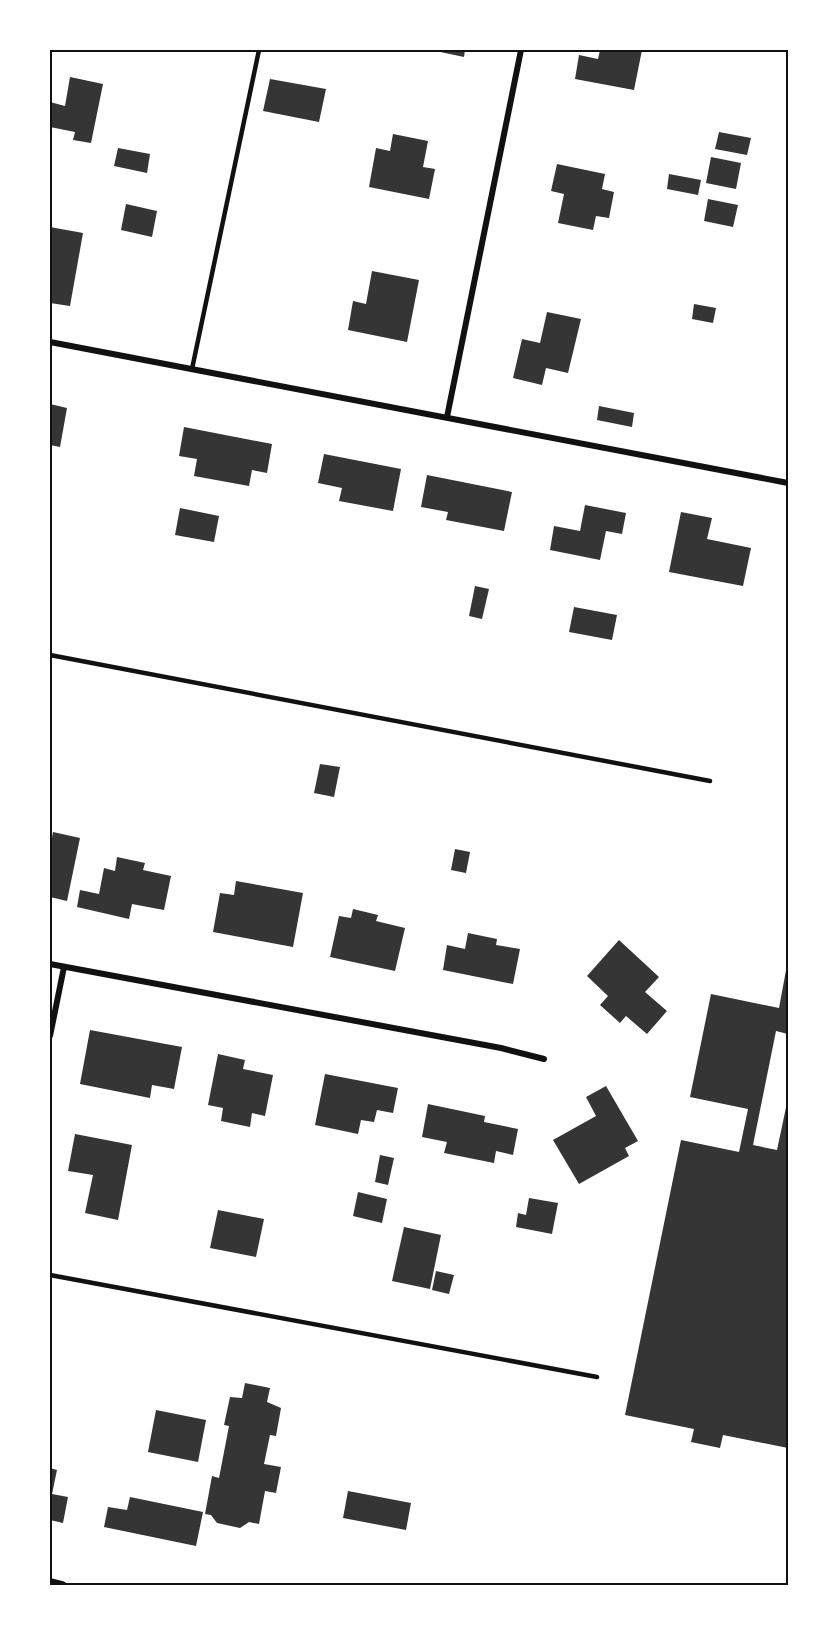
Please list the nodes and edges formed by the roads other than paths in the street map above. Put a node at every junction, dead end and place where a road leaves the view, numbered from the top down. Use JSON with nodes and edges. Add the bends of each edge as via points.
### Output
{"nodes":[{"id":1,"x":259,"y":50,"type":"edge"},
{"id":2,"x":521,"y":50,"type":"edge"},
{"id":3,"x":50,"y":342,"type":"edge"},
{"id":4,"x":192,"y":369,"type":"junction"},
{"id":5,"x":447,"y":417,"type":"junction"},
{"id":6,"x":789,"y":483,"type":"edge"},
{"id":7,"x":50,"y":655,"type":"edge"},
{"id":8,"x":710,"y":781,"type":"dead end"},
{"id":9,"x":50,"y":964,"type":"edge"},
{"id":10,"x":64,"y":967,"type":"junction"},
{"id":11,"x":50,"y":1036,"type":"edge"},
{"id":12,"x":544,"y":1059,"type":"dead end"},
{"id":13,"x":50,"y":1275,"type":"edge"},
{"id":14,"x":597,"y":1377,"type":"dead end"},
{"id":15,"x":50,"y":1583,"type":"edge"},
{"id":16,"x":62,"y":1586,"type":"edge"}],
"edges":[{"from":1,"to":4,"type":"lane"},
{"from":2,"to":5,"type":"street"},
{"from":3,"to":4,"type":"street"},
{"from":4,"to":5,"type":"street"},
{"from":5,"to":6,"type":"street"},
{"from":7,"to":8,"type":"lane"},
{"from":9,"to":10,"type":"street"},
{"from":10,"to":11,"type":"street"},
{"from":10,"to":12,"type":"street"},
{"from":13,"to":14,"type":"lane"},
{"from":15,"to":16,"type":"street"}]}
